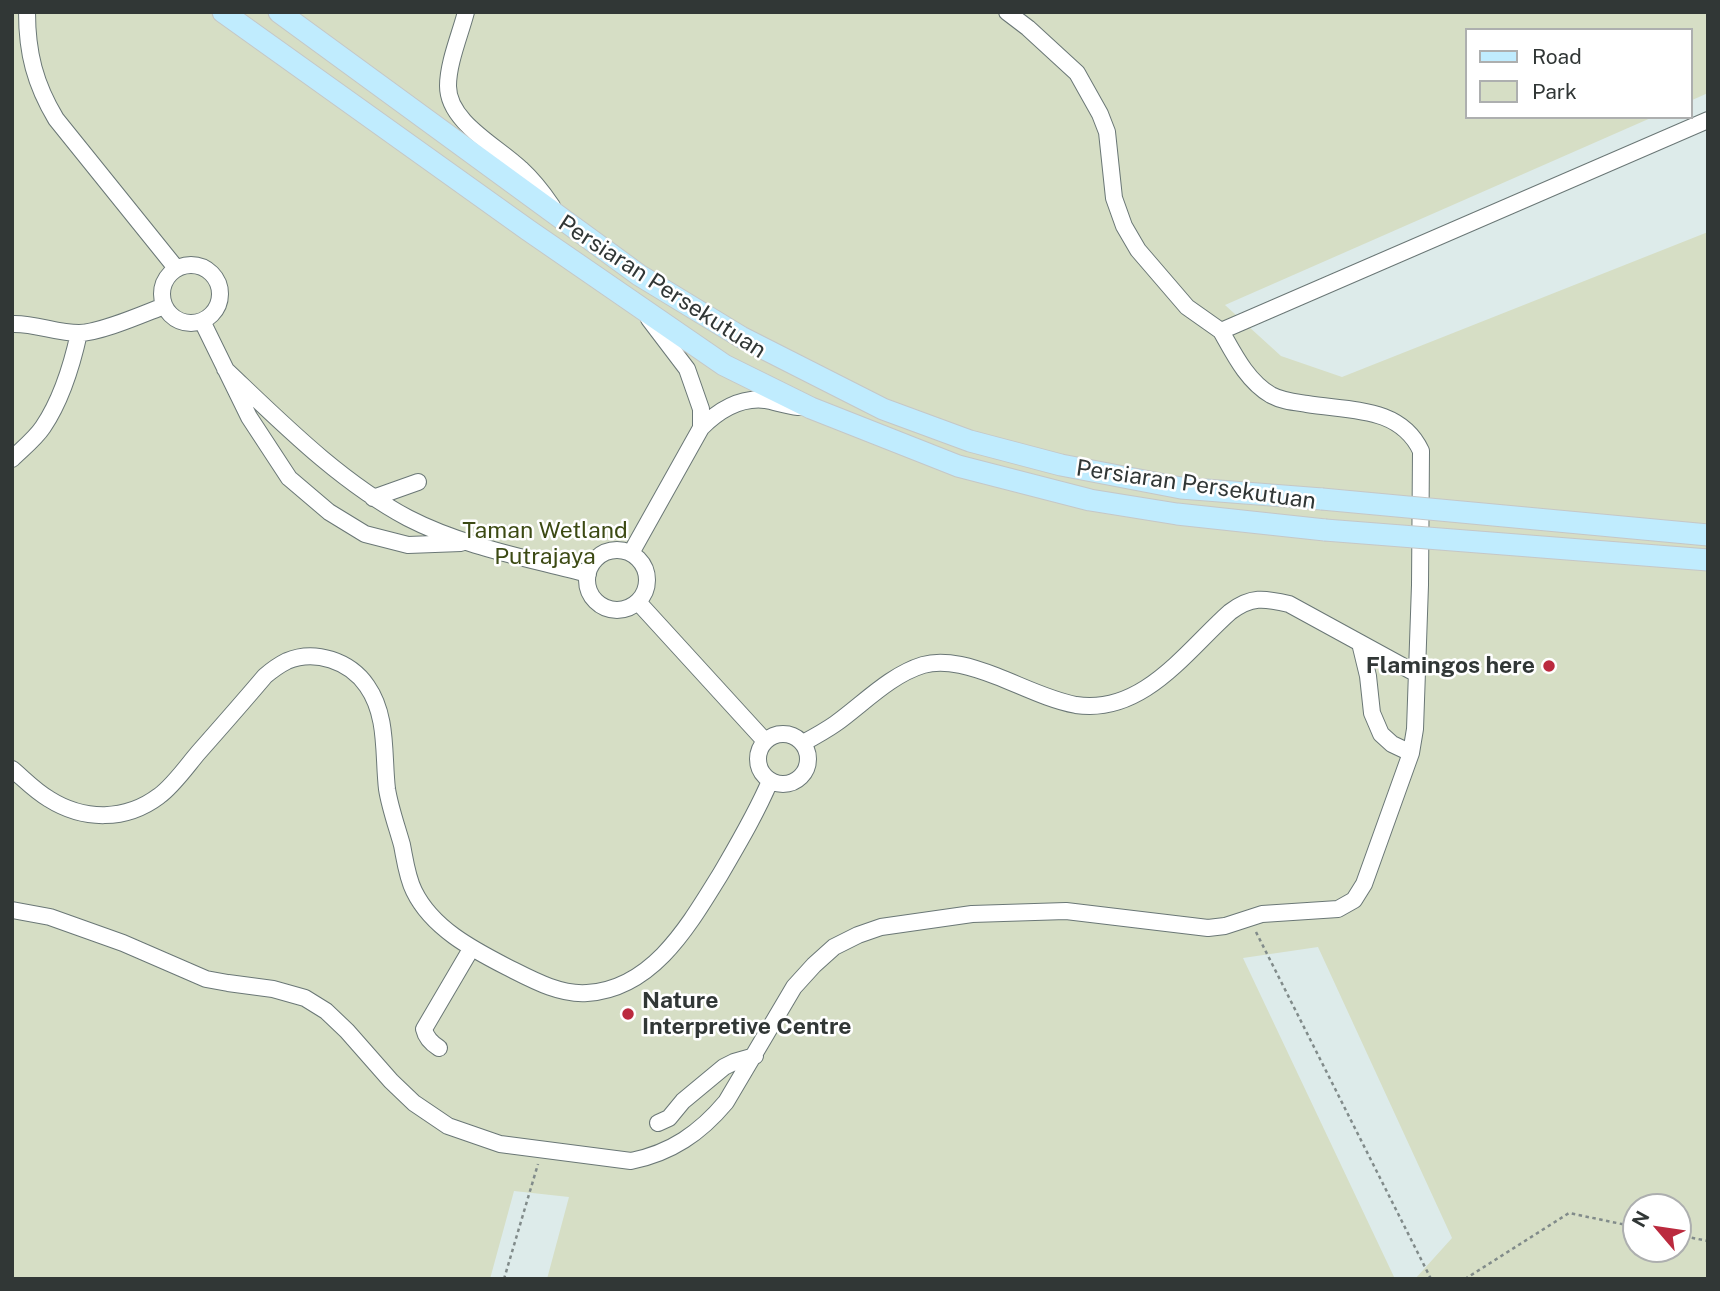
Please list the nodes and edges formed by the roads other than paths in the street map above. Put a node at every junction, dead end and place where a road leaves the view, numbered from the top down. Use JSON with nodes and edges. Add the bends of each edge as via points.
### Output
{"nodes":[{"id":1,"x":27,"y":12,"type":"edge"},
{"id":2,"x":223,"y":12,"type":"edge"},
{"id":3,"x":279,"y":12,"type":"edge"},
{"id":4,"x":466,"y":12,"type":"edge"},
{"id":5,"x":1007,"y":12,"type":"edge"},
{"id":6,"x":1708,"y":120,"type":"edge"},
{"id":7,"x":561,"y":219,"type":"junction"},
{"id":8,"x":176,"y":268,"type":"junction"},
{"id":9,"x":638,"y":305,"type":"junction"},
{"id":10,"x":164,"y":306,"type":"junction"},
{"id":11,"x":202,"y":321,"type":"junction"},
{"id":12,"x":12,"y":324,"type":"edge"},
{"id":13,"x":1221,"y":331,"type":"junction"},
{"id":14,"x":79,"y":333,"type":"junction"},
{"id":15,"x":225,"y":369,"type":"junction"},
{"id":16,"x":811,"y":408,"type":"junction"},
{"id":17,"x":701,"y":428,"type":"junction"},
{"id":18,"x":12,"y":459,"type":"edge"},
{"id":19,"x":418,"y":482,"type":"dead end"},
{"id":20,"x":373,"y":498,"type":"junction"},
{"id":21,"x":1708,"y":535,"type":"edge"},
{"id":22,"x":467,"y":542,"type":"junction"},
{"id":23,"x":631,"y":553,"type":"junction"},
{"id":24,"x":1708,"y":560,"type":"edge"},
{"id":25,"x":588,"y":574,"type":"junction"},
{"id":26,"x":638,"y":602,"type":"junction"},
{"id":27,"x":1360,"y":643,"type":"junction"},
{"id":28,"x":1416,"y":674,"type":"junction"},
{"id":29,"x":765,"y":741,"type":"junction"},
{"id":30,"x":803,"y":743,"type":"junction"},
{"id":31,"x":1410,"y":753,"type":"junction"},
{"id":32,"x":12,"y":769,"type":"edge"},
{"id":33,"x":770,"y":781,"type":"junction"},
{"id":34,"x":12,"y":910,"type":"edge"},
{"id":35,"x":471,"y":949,"type":"junction"},
{"id":36,"x":439,"y":1048,"type":"dead end"},
{"id":37,"x":755,"y":1056,"type":"junction"},
{"id":38,"x":658,"y":1124,"type":"dead end"}],
"edges":[{"from":1,"to":8,"type":"street","via":[[29,54],[45,100]]},
{"from":2,"to":9,"type":"main road","name":"Persiaran Persekutuan"},
{"from":3,"to":7,"type":"main road","name":"Persiaran Persekutuan"},
{"from":4,"to":7,"type":"street","via":[[450,74],[449,98],[454,110],[522,169]]},
{"from":5,"to":13,"type":"street","via":[[1077,73],[1107,132],[1114,198],[1124,226],[1138,250],[1187,307]]},
{"from":6,"to":13,"type":"street"},
{"from":7,"to":21,"type":"main road","name":"Persiaran Persekutuan","bridge":true,"via":[[639,275],[741,337],[883,409],[970,441],[1060,465],[1181,488]]},
{"from":8,"to":10,"type":"street","via":[[166,278]]},
{"from":8,"to":11,"type":"street","via":[[190,264],[214,275],[219,301]]},
{"from":9,"to":16,"type":"main road","name":"Persiaran Persekutuan","via":[[724,365]]},
{"from":9,"to":17,"type":"street","via":[[687,369],[701,409]]},
{"from":10,"to":11,"type":"street","via":[[180,321]]},
{"from":10,"to":14,"type":"street"},
{"from":11,"to":15,"type":"street"},
{"from":12,"to":14,"type":"street"},
{"from":13,"to":28,"type":"street","via":[[1243,369],[1269,394],[1284,401],[1373,412],[1407,429],[1416,440],[1421,451]]},
{"from":14,"to":18,"type":"street","via":[[56,406],[42,429]]},
{"from":15,"to":20,"type":"street"},
{"from":15,"to":22,"type":"street","via":[[249,417],[289,478],[329,512],[365,534],[408,545]]},
{"from":16,"to":17,"type":"street","via":[[754,399],[715,414]]},
{"from":16,"to":24,"type":"main road","name":"Persiaran Persekutuan","bridge":true,"via":[[958,466],[1090,500],[1325,530]]},
{"from":17,"to":23,"type":"street"},
{"from":19,"to":20,"type":"street"},
{"from":20,"to":22,"type":"street"},
{"from":22,"to":25,"type":"street"},
{"from":23,"to":25,"type":"street","via":[[618,549],[604,552],[593,561]]},
{"from":23,"to":26,"type":"street","via":[[642,562],[647,576],[646,590]]},
{"from":25,"to":26,"type":"street","via":[[593,598],[603,606],[614,610]]},
{"from":26,"to":29,"type":"street"},
{"from":27,"to":28,"type":"street"},
{"from":27,"to":30,"type":"street","via":[[1290,604],[1254,600],[1230,612],[1161,678],[1114,704],[1076,705],[980,670],[925,664],[902,674]]},
{"from":27,"to":31,"type":"street","via":[[1372,713],[1381,734]]},
{"from":28,"to":31,"type":"street"},
{"from":29,"to":30,"type":"street","via":[[785,734]]},
{"from":29,"to":33,"type":"street","via":[[758,763]]},
{"from":30,"to":33,"type":"street","via":[[808,766],[802,776],[781,785]]},
{"from":31,"to":37,"type":"street","via":[[1364,884],[1354,900],[1338,909],[1262,914],[1209,928],[1066,911],[972,914],[881,927],[834,947],[814,965],[794,987]]},
{"from":32,"to":35,"type":"street","via":[[35,790],[74,811],[103,816],[134,811],[162,795],[277,666],[303,657],[332,659],[367,685],[381,716],[387,791],[413,888],[435,919]]},
{"from":33,"to":35,"type":"street","via":[[695,916],[676,942],[631,981],[585,994],[561,991]]},
{"from":34,"to":37,"type":"street","via":[[123,943],[206,979],[305,998],[347,1031],[414,1104],[448,1126],[500,1144],[631,1161],[648,1158],[682,1143],[712,1119]]},
{"from":35,"to":36,"type":"street","via":[[424,1029]]},
{"from":37,"to":38,"type":"street","via":[[724,1067]]}]}
